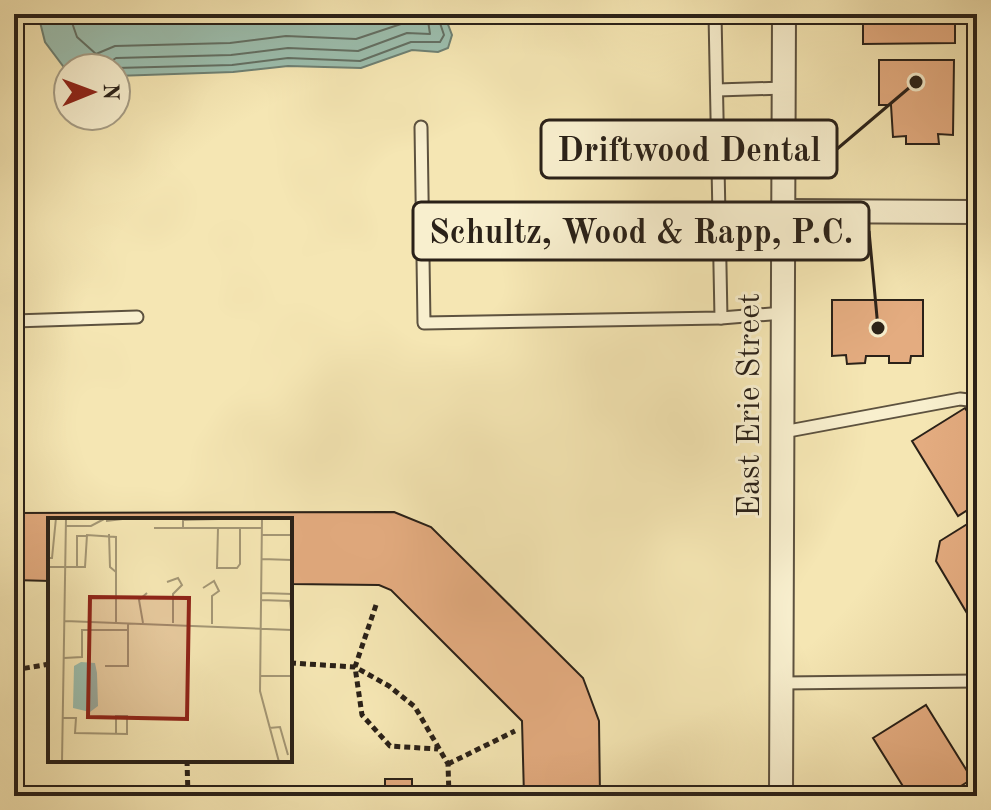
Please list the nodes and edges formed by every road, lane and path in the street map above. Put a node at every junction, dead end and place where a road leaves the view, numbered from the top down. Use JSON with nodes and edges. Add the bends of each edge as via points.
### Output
{"nodes":[{"id":1,"x":715,"y":14,"type":"edge"},
{"id":2,"x":784,"y":14,"type":"edge"},
{"id":3,"x":784,"y":88,"type":"junction"},
{"id":4,"x":717,"y":90,"type":"junction"},
{"id":5,"x":421,"y":127,"type":"dead end"},
{"id":6,"x":784,"y":211,"type":"junction"},
{"id":7,"x":977,"y":212,"type":"edge"},
{"id":8,"x":783,"y":313,"type":"junction"},
{"id":9,"x":137,"y":317,"type":"dead end"},
{"id":10,"x":721,"y":318,"type":"junction"},
{"id":11,"x":14,"y":321,"type":"edge"},
{"id":12,"x":977,"y":401,"type":"edge"},
{"id":13,"x":783,"y":432,"type":"junction"},
{"id":14,"x":376,"y":605,"type":"dead end"},
{"id":15,"x":14,"y":648,"type":"edge"},
{"id":16,"x":292,"y":663,"type":"edge"},
{"id":17,"x":48,"y":664,"type":"edge"},
{"id":18,"x":23,"y":666,"type":"junction"},
{"id":19,"x":355,"y":667,"type":"junction"},
{"id":20,"x":14,"y":670,"type":"edge"},
{"id":21,"x":977,"y":681,"type":"edge"},
{"id":22,"x":782,"y":683,"type":"junction"},
{"id":23,"x":515,"y":731,"type":"dead end"},
{"id":24,"x":439,"y":749,"type":"junction"},
{"id":25,"x":187,"y":762,"type":"edge"},
{"id":26,"x":448,"y":764,"type":"junction"},
{"id":27,"x":188,"y":796,"type":"edge"},
{"id":28,"x":449,"y":796,"type":"edge"},
{"id":29,"x":781,"y":796,"type":"edge"}],
"edges":[{"from":1,"to":4,"type":"lane"},
{"from":2,"to":3,"type":"street","name":"East Erie Street"},
{"from":3,"to":4,"type":"lane"},
{"from":3,"to":6,"type":"street","name":"East Erie Street"},
{"from":4,"to":10,"type":"lane"},
{"from":5,"to":10,"type":"lane","via":[[424,323]]},
{"from":6,"to":7,"type":"street"},
{"from":6,"to":8,"type":"street","name":"East Erie Street"},
{"from":8,"to":10,"type":"lane"},
{"from":8,"to":13,"type":"street","name":"East Erie Street"},
{"from":9,"to":11,"type":"lane"},
{"from":12,"to":13,"type":"lane","via":[[960,399]]},
{"from":13,"to":22,"type":"street","name":"East Erie Street"},
{"from":14,"to":19,"type":"path"},
{"from":15,"to":18,"type":"path"},
{"from":16,"to":19,"type":"path"},
{"from":17,"to":18,"type":"path"},
{"from":18,"to":20,"type":"path"},
{"from":19,"to":24,"type":"path","via":[[415,707]]},
{"from":19,"to":24,"type":"path","via":[[362,715],[390,746]]},
{"from":21,"to":22,"type":"lane"},
{"from":22,"to":29,"type":"street","name":"East Erie Street"},
{"from":23,"to":26,"type":"path"},
{"from":24,"to":26,"type":"path"},
{"from":25,"to":27,"type":"path"},
{"from":26,"to":28,"type":"path"}]}
